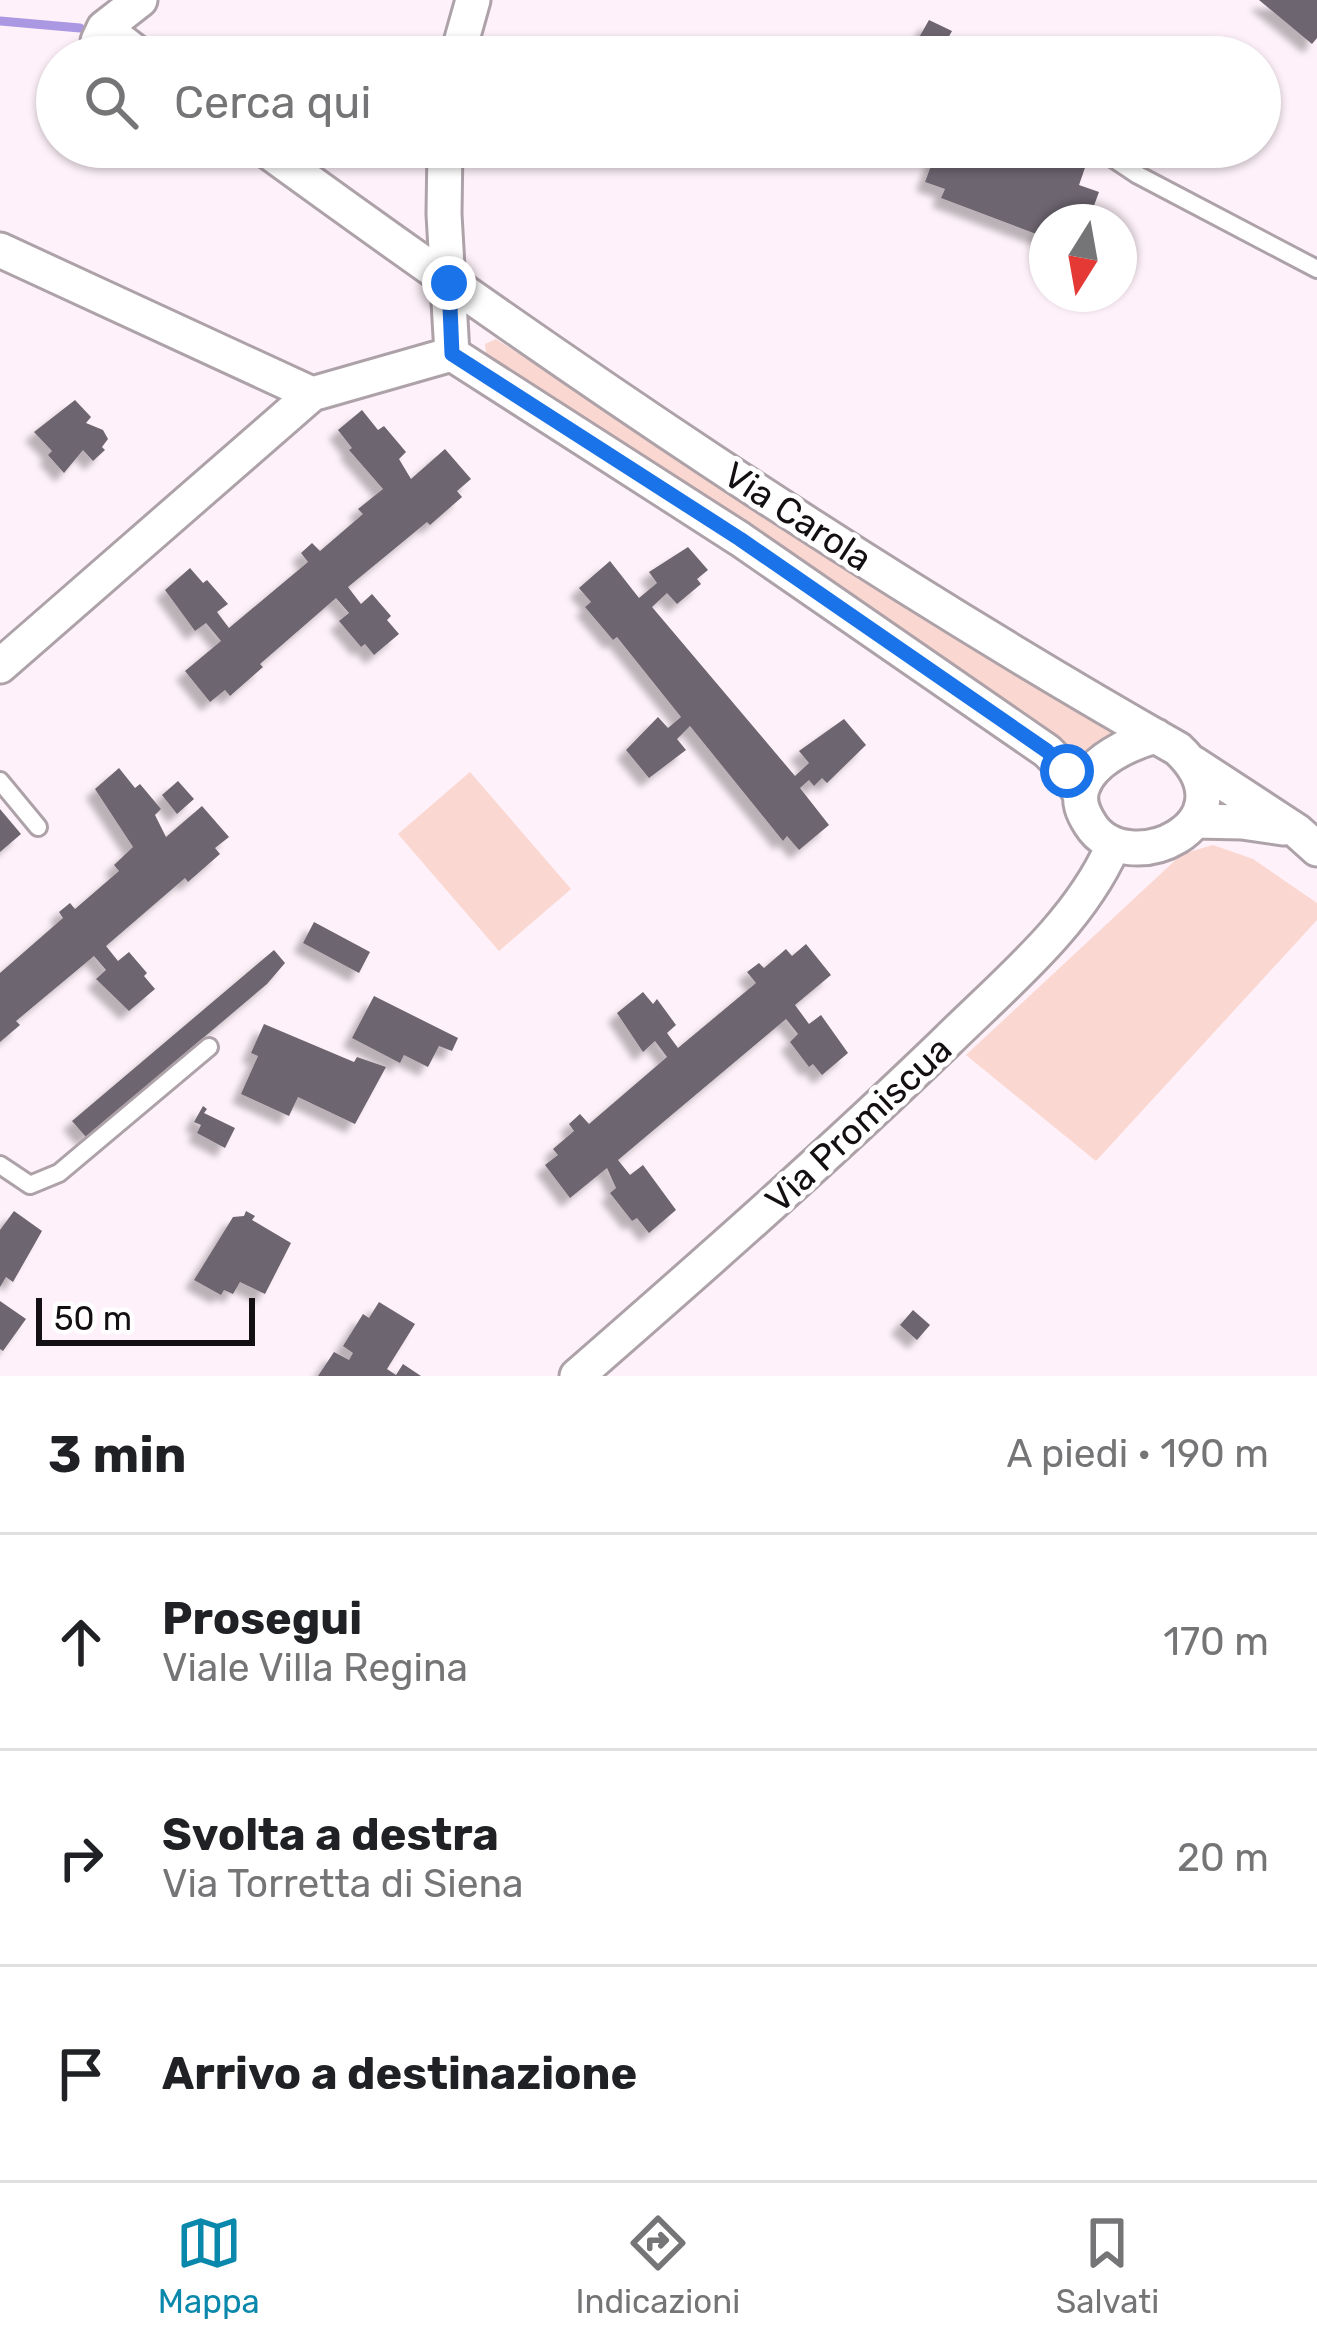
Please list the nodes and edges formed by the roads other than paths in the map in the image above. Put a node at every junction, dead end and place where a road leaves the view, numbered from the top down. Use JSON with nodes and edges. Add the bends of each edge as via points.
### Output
{"nodes":[{"id":1,"x":140,"y":0,"type":"edge"},
{"id":2,"x":473,"y":0,"type":"edge"},
{"id":3,"x":105,"y":36,"type":"edge"},
{"id":4,"x":463,"y":36,"type":"edge"},
{"id":5,"x":291,"y":168,"type":"edge"},
{"id":6,"x":446,"y":168,"type":"edge"},
{"id":7,"x":1128,"y":168,"type":"edge"},
{"id":8,"x":1,"y":251,"type":"edge"},
{"id":9,"x":1317,"y":269,"type":"edge"},
{"id":10,"x":449,"y":283,"type":"junction"},
{"id":11,"x":452,"y":354,"type":"junction"},
{"id":12,"x":312,"y":394,"type":"junction"},
{"id":13,"x":0,"y":666,"type":"edge"},
{"id":14,"x":1156,"y":736,"type":"junction"},
{"id":15,"x":1193,"y":763,"type":"junction"},
{"id":16,"x":0,"y":781,"type":"edge"},
{"id":17,"x":1080,"y":794,"type":"junction"},
{"id":18,"x":1196,"y":821,"type":"junction"},
{"id":19,"x":38,"y":826,"type":"dead end"},
{"id":20,"x":1307,"y":840,"type":"edge"},
{"id":21,"x":1112,"y":848,"type":"junction"},
{"id":22,"x":209,"y":1047,"type":"dead end"},
{"id":23,"x":0,"y":1165,"type":"edge"},
{"id":24,"x":577,"y":1376,"type":"edge"}],
"edges":[{"from":1,"to":3,"type":"street"},
{"from":2,"to":4,"type":"street"},
{"from":5,"to":10,"type":"street","name":"Via Carola"},
{"from":6,"to":10,"type":"street"},
{"from":7,"to":9,"type":"lane"},
{"from":8,"to":12,"type":"street"},
{"from":10,"to":11,"type":"street"},
{"from":10,"to":14,"type":"street","name":"Via Carola","via":[[741,481]]},
{"from":11,"to":12,"type":"street"},
{"from":11,"to":17,"type":"street","via":[[1047,751]]},
{"from":12,"to":13,"type":"street"},
{"from":14,"to":15,"type":"street"},
{"from":14,"to":17,"type":"street","via":[[1102,763]]},
{"from":15,"to":18,"type":"street","via":[[1205,800]]},
{"from":15,"to":20,"type":"street"},
{"from":16,"to":19,"type":"lane"},
{"from":17,"to":21,"type":"street","via":[[1082,811]]},
{"from":18,"to":20,"type":"street","via":[[1242,822]]},
{"from":18,"to":21,"type":"street","via":[[1173,838]]},
{"from":21,"to":24,"type":"street","name":"Via Promiscua","via":[[1096,884],[1024,965],[817,1167]]},
{"from":22,"to":23,"type":"lane","via":[[59,1173],[30,1185]]}]}
